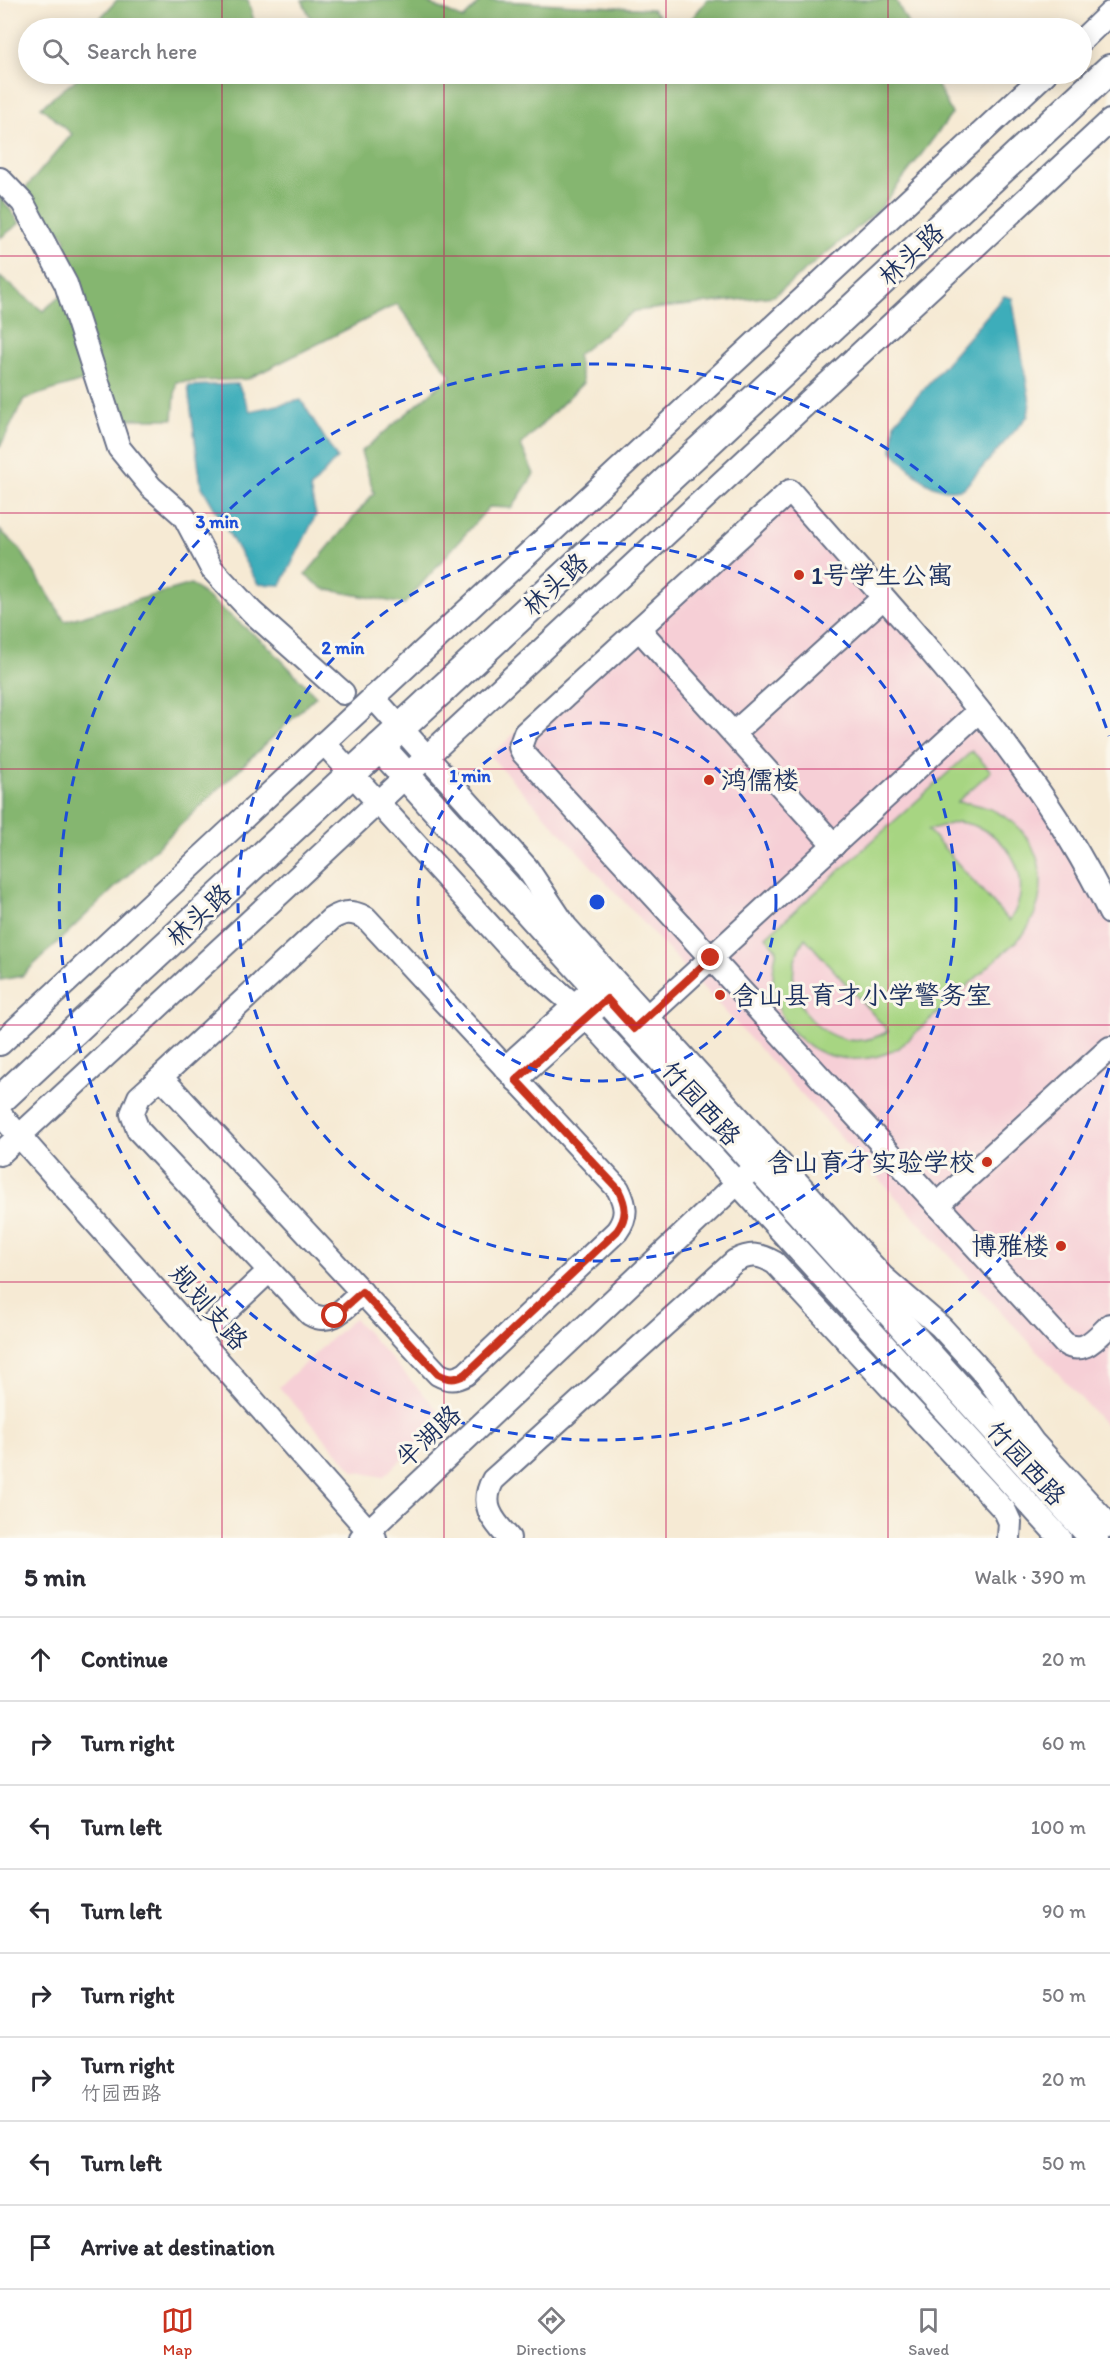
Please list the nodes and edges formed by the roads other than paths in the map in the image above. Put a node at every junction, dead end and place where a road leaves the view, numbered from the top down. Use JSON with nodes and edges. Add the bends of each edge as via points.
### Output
{"nodes":[{"id":1,"x":1110,"y":13,"type":"edge"},
{"id":2,"x":1092,"y":30,"type":"edge"},
{"id":3,"x":1110,"y":69,"type":"edge"},
{"id":4,"x":1034,"y":84,"type":"edge"},
{"id":5,"x":1110,"y":122,"type":"edge"},
{"id":6,"x":0,"y":179,"type":"edge"},
{"id":7,"x":883,"y":598,"type":"junction"},
{"id":8,"x":639,"y":629,"type":"junction"},
{"id":9,"x":343,"y":693,"type":"dead end"},
{"id":10,"x":373,"y":697,"type":"junction"},
{"id":11,"x":979,"y":711,"type":"junction"},
{"id":12,"x":401,"y":728,"type":"junction"},
{"id":13,"x":734,"y":733,"type":"junction"},
{"id":14,"x":324,"y":743,"type":"junction"},
{"id":15,"x":380,"y":747,"type":"junction"},
{"id":16,"x":427,"y":757,"type":"junction"},
{"id":17,"x":352,"y":773,"type":"junction"},
{"id":18,"x":406,"y":776,"type":"junction"},
{"id":19,"x":378,"y":802,"type":"junction"},
{"id":20,"x":834,"y":845,"type":"junction"},
{"id":21,"x":1110,"y":913,"type":"edge"},
{"id":22,"x":711,"y":958,"type":"junction"},
{"id":23,"x":591,"y":1002,"type":"junction"},
{"id":24,"x":634,"y":1029,"type":"junction"},
{"id":25,"x":0,"y":1044,"type":"edge"},
{"id":26,"x":1110,"y":1048,"type":"edge"},
{"id":27,"x":511,"y":1074,"type":"junction"},
{"id":28,"x":161,"y":1077,"type":"junction"},
{"id":29,"x":0,"y":1100,"type":"edge"},
{"id":30,"x":0,"y":1114,"type":"edge"},
{"id":31,"x":19,"y":1136,"type":"junction"},
{"id":32,"x":0,"y":1154,"type":"edge"},
{"id":33,"x":754,"y":1167,"type":"junction"},
{"id":34,"x":937,"y":1205,"type":"junction"},
{"id":35,"x":269,"y":1271,"type":"junction"},
{"id":36,"x":362,"y":1292,"type":"junction"},
{"id":37,"x":1110,"y":1325,"type":"edge"},
{"id":38,"x":198,"y":1338,"type":"junction"},
{"id":39,"x":973,"y":1424,"type":"junction"},
{"id":40,"x":947,"y":1448,"type":"junction"},
{"id":41,"x":1094,"y":1534,"type":"edge"},
{"id":42,"x":368,"y":1536,"type":"edge"},
{"id":43,"x":509,"y":1538,"type":"edge"},
{"id":44,"x":1009,"y":1538,"type":"edge"},
{"id":45,"x":1060,"y":1538,"type":"edge"}],
"edges":[{"from":1,"to":2,"type":"street"},
{"from":3,"to":12,"type":"main road","name":"林头路"},
{"from":4,"to":10,"type":"street"},
{"from":5,"to":16,"type":"street"},
{"from":6,"to":9,"type":"street","via":[[23,203],[66,284],[119,448],[151,486],[184,516],[212,569],[252,612]]},
{"from":7,"to":8,"type":"street","via":[[790,491]]},
{"from":7,"to":11,"type":"street"},
{"from":7,"to":13,"type":"street"},
{"from":8,"to":13,"type":"street"},
{"from":8,"to":22,"type":"street","via":[[525,733],[520,747]]},
{"from":10,"to":12,"type":"street"},
{"from":10,"to":14,"type":"street"},
{"from":11,"to":20,"type":"street"},
{"from":11,"to":21,"type":"street","via":[[1012,749],[1098,887]]},
{"from":12,"to":15,"type":"main road","name":"林头路"},
{"from":12,"to":16,"type":"street"},
{"from":13,"to":20,"type":"street"},
{"from":14,"to":17,"type":"street"},
{"from":14,"to":25,"type":"street"},
{"from":15,"to":17,"type":"main road","name":"林头路"},
{"from":15,"to":18,"type":"main road","name":"竹园西路"},
{"from":16,"to":18,"type":"street"},
{"from":16,"to":33,"type":"street","via":[[527,868],[566,927]]},
{"from":17,"to":19,"type":"street"},
{"from":17,"to":29,"type":"main road","name":"林头路"},
{"from":18,"to":19,"type":"street"},
{"from":18,"to":23,"type":"main road","name":"竹园西路"},
{"from":19,"to":23,"type":"street","via":[[518,957]]},
{"from":19,"to":31,"type":"street"},
{"from":20,"to":22,"type":"street"},
{"from":22,"to":24,"type":"street"},
{"from":22,"to":34,"type":"street"},
{"from":23,"to":24,"type":"main road","name":"竹园西路"},
{"from":23,"to":27,"type":"street"},
{"from":23,"to":33,"type":"street"},
{"from":24,"to":33,"type":"main road","name":"竹园西路"},
{"from":26,"to":34,"type":"street"},
{"from":27,"to":28,"type":"street","via":[[366,918],[347,912],[331,919]]},
{"from":27,"to":36,"type":"street","via":[[618,1189],[626,1210],[624,1222],[466,1374],[457,1378],[447,1379],[438,1374]]},
{"from":28,"to":35,"type":"street","via":[[134,1105],[134,1122]]},
{"from":28,"to":36,"type":"street"},
{"from":30,"to":31,"type":"street","name":"规划支路"},
{"from":31,"to":32,"type":"street"},
{"from":31,"to":38,"type":"street","name":"规划支路"},
{"from":33,"to":39,"type":"main road","name":"竹园西路"},
{"from":33,"to":41,"type":"street","via":[[941,1327],[986,1376]]},
{"from":33,"to":42,"type":"street","name":"半湖路"},
{"from":34,"to":37,"type":"street","via":[[1064,1343],[1075,1349],[1084,1347]]},
{"from":35,"to":36,"type":"street","via":[[318,1319],[335,1316]]},
{"from":35,"to":38,"type":"street"},
{"from":38,"to":42,"type":"street","name":"规划支路"},
{"from":39,"to":40,"type":"street"},
{"from":39,"to":41,"type":"main road","name":"竹园西路"},
{"from":39,"to":45,"type":"street"},
{"from":40,"to":43,"type":"street","via":[[775,1263],[763,1256],[748,1255],[735,1260],[493,1479],[486,1506],[492,1520]]},
{"from":40,"to":44,"type":"street","via":[[1005,1511],[1010,1521]]}]}
